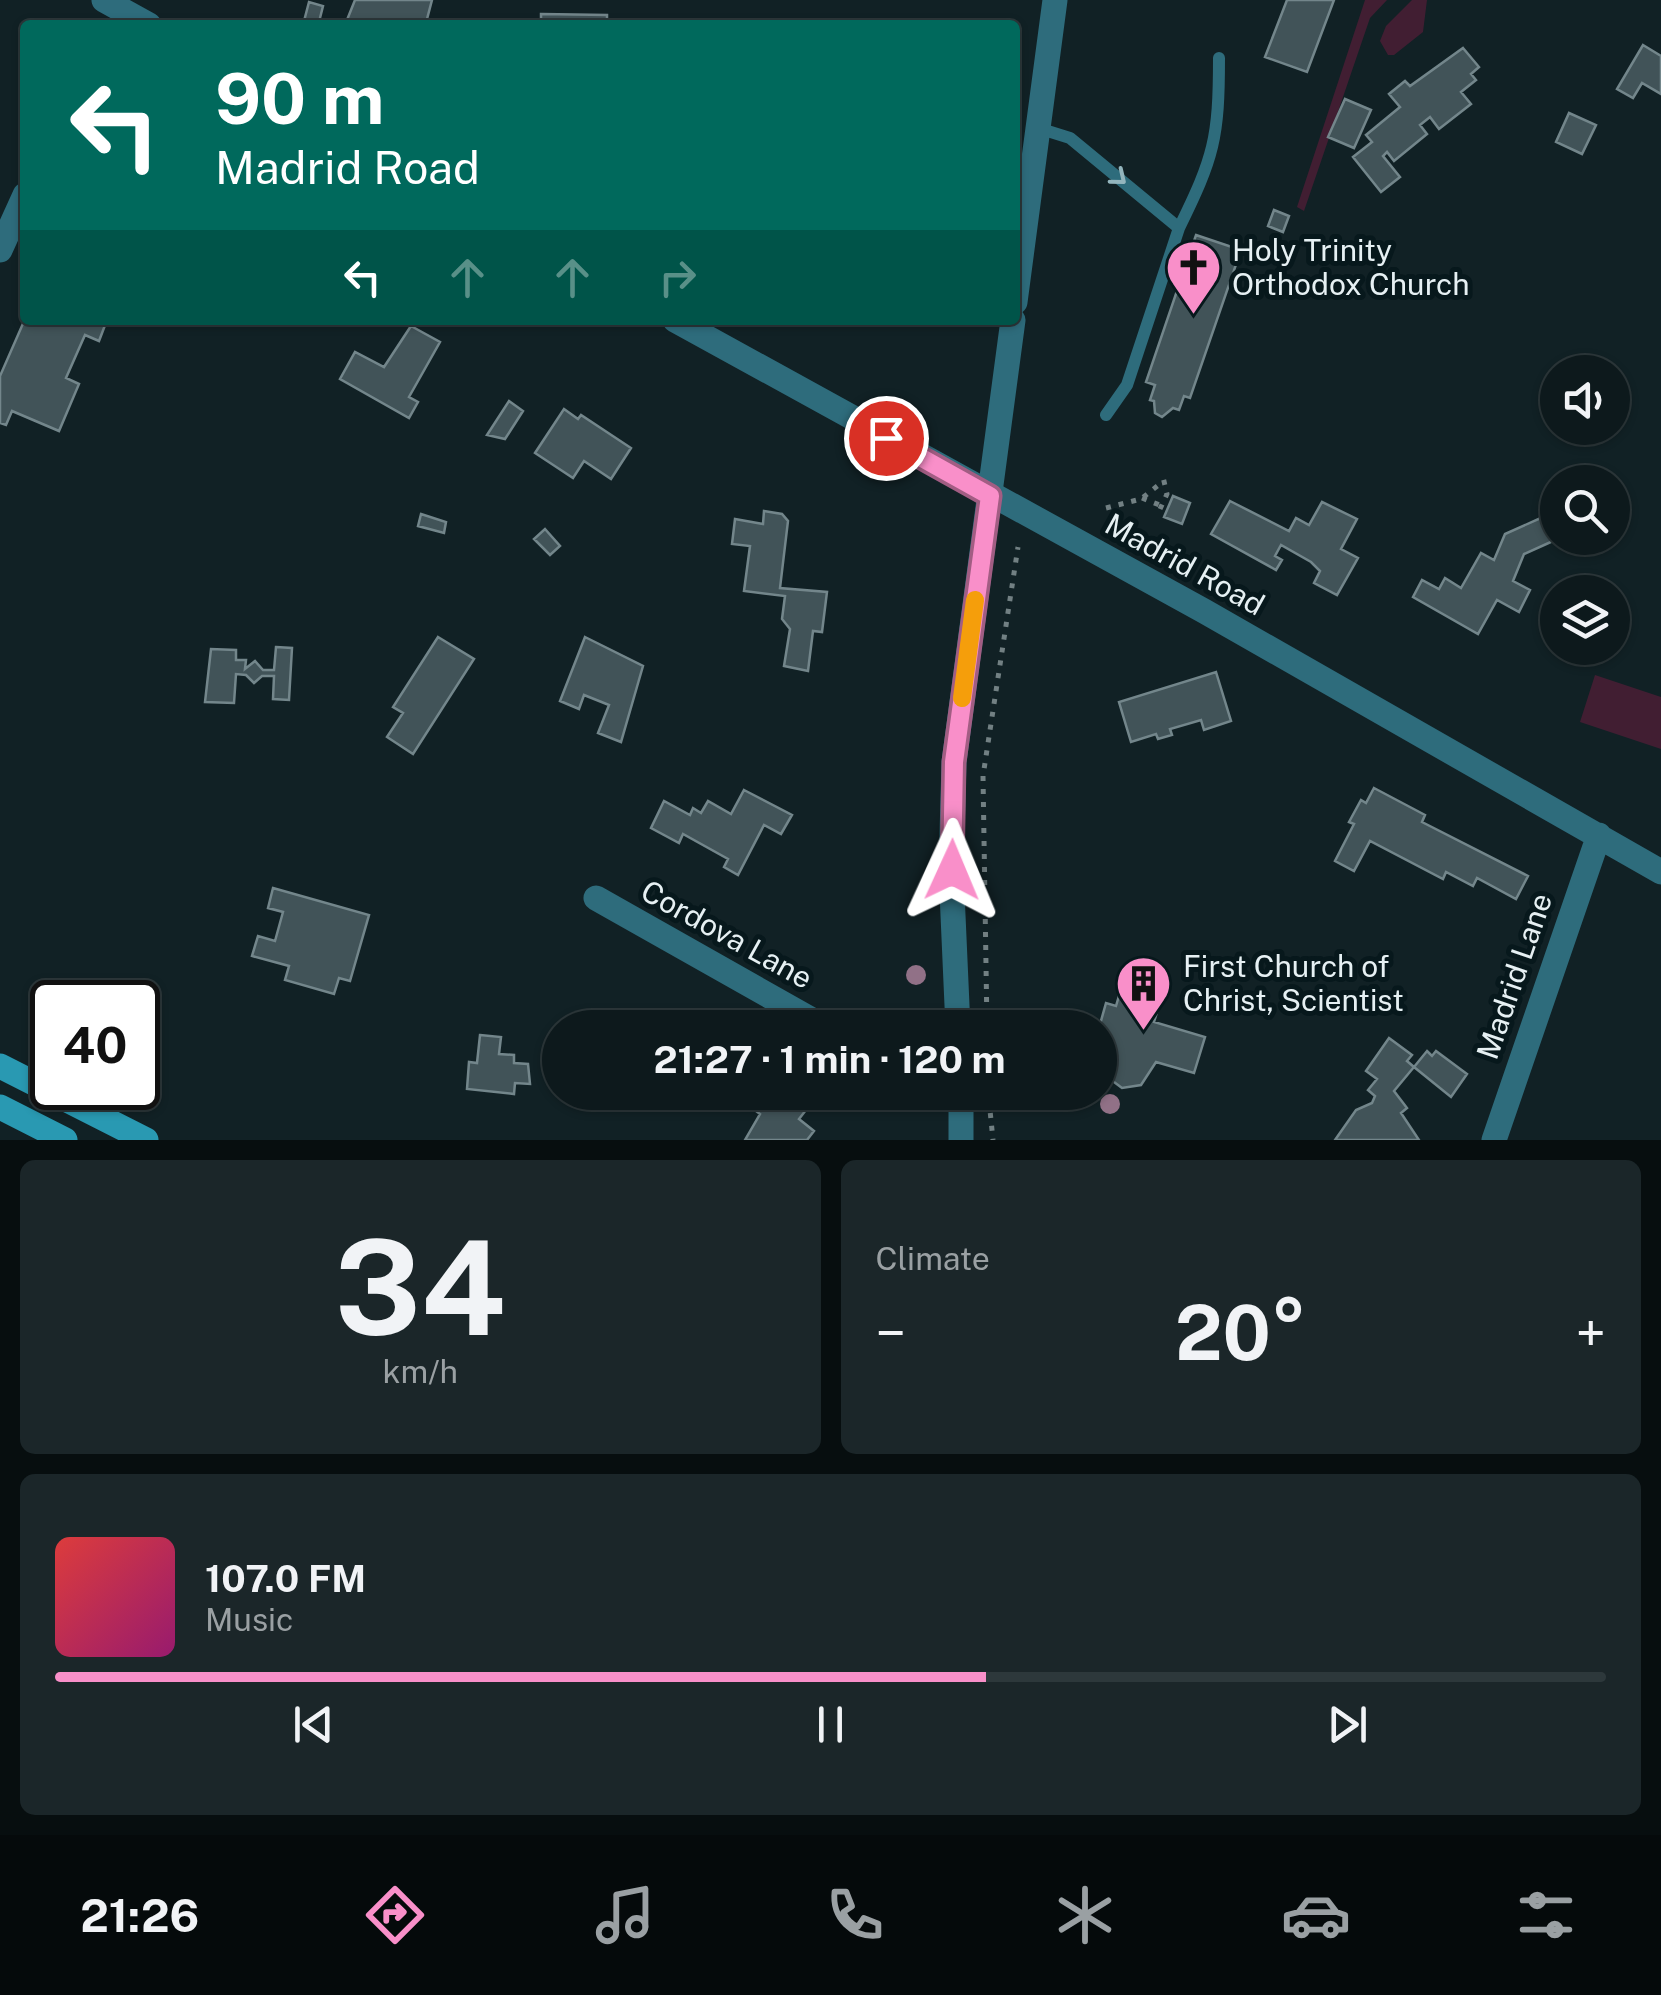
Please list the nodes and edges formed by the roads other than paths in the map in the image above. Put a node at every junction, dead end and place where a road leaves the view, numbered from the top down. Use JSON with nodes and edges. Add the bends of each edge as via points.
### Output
{"nodes":[{"id":1,"x":1055,"y":0,"type":"edge"},
{"id":2,"x":107,"y":10,"type":"edge"},
{"id":3,"x":135,"y":20,"type":"edge"},
{"id":4,"x":1218,"y":58,"type":"dead end"},
{"id":5,"x":1038,"y":128,"type":"junction"},
{"id":6,"x":20,"y":206,"type":"edge"},
{"id":7,"x":1180,"y":228,"type":"junction"},
{"id":8,"x":0,"y":250,"type":"edge"},
{"id":9,"x":1020,"y":264,"type":"edge"},
{"id":10,"x":684,"y":325,"type":"edge"},
{"id":11,"x":1012,"y":325,"type":"edge"},
{"id":12,"x":1106,"y":415,"type":"dead end"},
{"id":13,"x":990,"y":496,"type":"junction"},
{"id":14,"x":1599,"y":835,"type":"junction"},
{"id":15,"x":1661,"y":872,"type":"edge"},
{"id":16,"x":596,"y":898,"type":"dead end"},
{"id":17,"x":794,"y":1010,"type":"edge"},
{"id":18,"x":957,"y":1010,"type":"edge"},
{"id":19,"x":0,"y":1066,"type":"edge"},
{"id":20,"x":0,"y":1107,"type":"edge"},
{"id":21,"x":960,"y":1110,"type":"edge"},
{"id":22,"x":65,"y":1140,"type":"edge"},
{"id":23,"x":146,"y":1140,"type":"edge"},
{"id":24,"x":961,"y":1140,"type":"edge"},
{"id":25,"x":1494,"y":1140,"type":"edge"}],
"edges":[{"from":1,"to":5,"type":"street"},
{"from":2,"to":3,"type":"street"},
{"from":4,"to":7,"type":"lane","via":[[1214,148]]},
{"from":5,"to":7,"type":"lane","one_way":true,"via":[[1070,138]]},
{"from":5,"to":9,"type":"street"},
{"from":6,"to":8,"type":"street"},
{"from":7,"to":12,"type":"lane","via":[[1127,385]]},
{"from":10,"to":13,"type":"street","name":"Madrid Road"},
{"from":11,"to":13,"type":"street"},
{"from":13,"to":14,"type":"street","name":"Madrid Road"},
{"from":13,"to":18,"type":"street","via":[[954,762]]},
{"from":14,"to":15,"type":"street","name":"Madrid Road"},
{"from":14,"to":25,"type":"street","name":"Madrid Lane"},
{"from":16,"to":17,"type":"street","name":"Cordova Lane"},
{"from":19,"to":23,"type":"main road"},
{"from":20,"to":22,"type":"main road"},
{"from":21,"to":24,"type":"street"}]}
